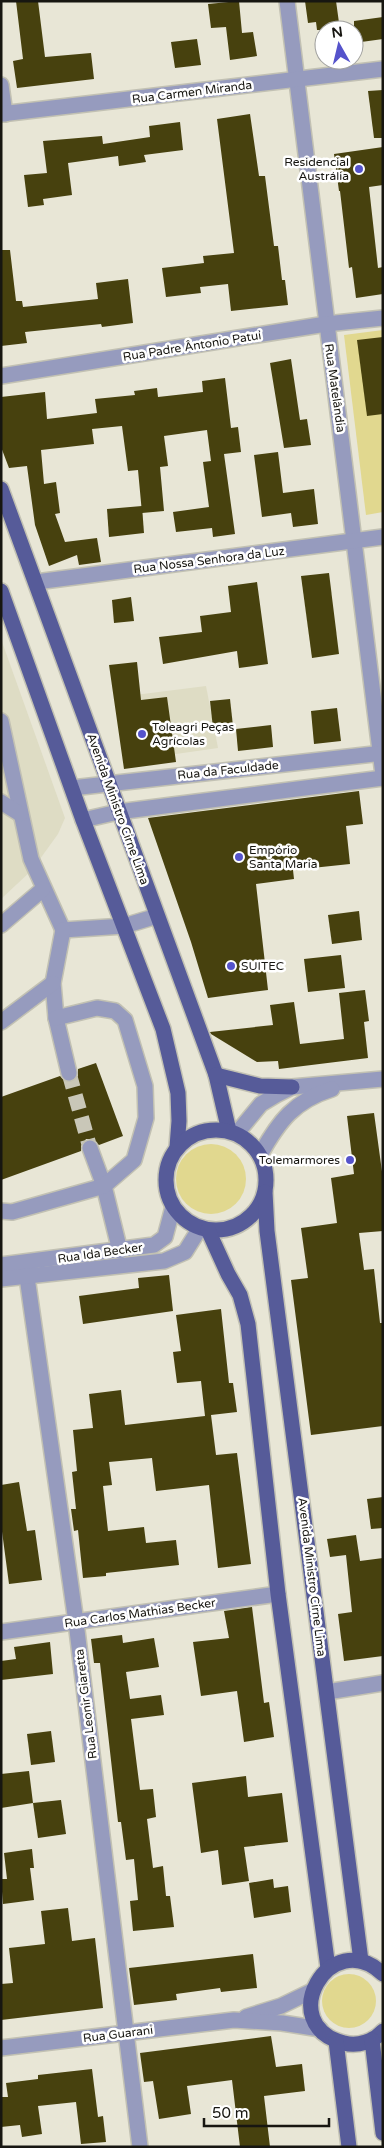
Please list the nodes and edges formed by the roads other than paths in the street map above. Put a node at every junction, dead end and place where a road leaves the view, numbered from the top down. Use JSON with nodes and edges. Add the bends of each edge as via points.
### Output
{"nodes":[{"id":1,"x":288,"y":1,"type":"edge"},
{"id":2,"x":383,"y":69,"type":"edge"},
{"id":3,"x":297,"y":79,"type":"junction"},
{"id":4,"x":1,"y":85,"type":"edge"},
{"id":5,"x":3,"y":114,"type":"edge"},
{"id":6,"x":383,"y":318,"type":"edge"},
{"id":7,"x":326,"y":324,"type":"junction"},
{"id":8,"x":1,"y":376,"type":"edge"},
{"id":9,"x":1,"y":489,"type":"edge"},
{"id":10,"x":383,"y":538,"type":"edge"},
{"id":11,"x":355,"y":541,"type":"junction"},
{"id":12,"x":36,"y":582,"type":"junction"},
{"id":13,"x":1,"y":591,"type":"edge"},
{"id":14,"x":2,"y":724,"type":"edge"},
{"id":15,"x":382,"y":753,"type":"edge"},
{"id":16,"x":383,"y":776,"type":"edge"},
{"id":17,"x":109,"y":784,"type":"junction"},
{"id":18,"x":72,"y":788,"type":"junction"},
{"id":19,"x":1,"y":802,"type":"edge"},
{"id":20,"x":118,"y":812,"type":"junction"},
{"id":21,"x":20,"y":814,"type":"junction"},
{"id":22,"x":83,"y":820,"type":"junction"},
{"id":23,"x":43,"y":889,"type":"junction"},
{"id":24,"x":157,"y":916,"type":"junction"},
{"id":25,"x":1,"y":925,"type":"edge"},
{"id":26,"x":124,"y":926,"type":"junction"},
{"id":27,"x":63,"y":930,"type":"junction"},
{"id":28,"x":53,"y":983,"type":"junction"},
{"id":29,"x":56,"y":1018,"type":"junction"},
{"id":30,"x":1,"y":1022,"type":"edge"},
{"id":31,"x":69,"y":1072,"type":"tunnel mouth"},
{"id":32,"x":216,"y":1075,"type":"junction"},
{"id":33,"x":383,"y":1079,"type":"edge"},
{"id":34,"x":348,"y":1084,"type":"junction"},
{"id":35,"x":292,"y":1087,"type":"junction"},
{"id":36,"x":233,"y":1132,"type":"junction"},
{"id":37,"x":176,"y":1147,"type":"junction"},
{"id":38,"x":90,"y":1148,"type":"tunnel mouth"},
{"id":39,"x":260,"y":1155,"type":"junction"},
{"id":40,"x":104,"y":1186,"type":"junction"},
{"id":41,"x":265,"y":1192,"type":"junction"},
{"id":42,"x":173,"y":1207,"type":"junction"},
{"id":43,"x":1,"y":1210,"type":"edge"},
{"id":44,"x":204,"y":1229,"type":"junction"},
{"id":45,"x":120,"y":1251,"type":"junction"},
{"id":46,"x":1,"y":1265,"type":"edge"},
{"id":47,"x":26,"y":1270,"type":"junction"},
{"id":48,"x":1,"y":1279,"type":"edge"},
{"id":49,"x":278,"y":1594,"type":"junction"},
{"id":50,"x":76,"y":1622,"type":"junction"},
{"id":51,"x":1,"y":1632,"type":"edge"},
{"id":52,"x":383,"y":1683,"type":"edge"},
{"id":53,"x":327,"y":1692,"type":"junction"},
{"id":54,"x":361,"y":1962,"type":"junction"},
{"id":55,"x":328,"y":1968,"type":"junction"},
{"id":56,"x":383,"y":1974,"type":"edge"},
{"id":57,"x":312,"y":1991,"type":"junction"},
{"id":58,"x":234,"y":2020,"type":"junction"},
{"id":59,"x":320,"y":2030,"type":"junction"},
{"id":60,"x":126,"y":2033,"type":"junction"},
{"id":61,"x":377,"y":2035,"type":"edge"},
{"id":62,"x":336,"y":2041,"type":"junction"},
{"id":63,"x":1,"y":2048,"type":"edge"},
{"id":64,"x":383,"y":2133,"type":"edge"},
{"id":65,"x":140,"y":2147,"type":"edge"},
{"id":66,"x":349,"y":2147,"type":"edge"}],
"edges":[{"from":1,"to":3,"type":"street","name":"Rua Matelândia"},
{"from":2,"to":3,"type":"street","name":"Rua Carmen Miranda"},
{"from":3,"to":5,"type":"street","name":"Rua Carmen Miranda"},
{"from":3,"to":7,"type":"street","name":"Rua Matelândia"},
{"from":4,"to":5,"type":"street"},
{"from":6,"to":7,"type":"street","name":"Rua Padre Ântonio Patuí"},
{"from":7,"to":8,"type":"street","name":"Rua Padre Ântonio Patuí"},
{"from":7,"to":11,"type":"street","name":"Rua Matelândia"},
{"from":9,"to":12,"type":"main road","name":"Avenida Ministro Cirne Lima"},
{"from":10,"to":11,"type":"street","name":"Rua Nossa Senhora da Luz"},
{"from":11,"to":12,"type":"street","name":"Rua Nossa Senhora da Luz"},
{"from":11,"to":15,"type":"street","name":"Rua Matelândia"},
{"from":12,"to":17,"type":"main road","name":"Avenida Ministro Cirne Lima"},
{"from":13,"to":18,"type":"main road"},
{"from":14,"to":21,"type":"street"},
{"from":15,"to":16,"type":"street","name":"Rua Matelândia"},
{"from":15,"to":17,"type":"street","name":"Rua da Faculdade"},
{"from":16,"to":20,"type":"street"},
{"from":17,"to":18,"type":"street","name":"Rua da Faculdade"},
{"from":17,"to":20,"type":"main road","name":"Avenida Ministro Cirne Lima"},
{"from":18,"to":22,"type":"main road"},
{"from":19,"to":21,"type":"street"},
{"from":20,"to":22,"type":"street"},
{"from":20,"to":24,"type":"main road","name":"Avenida Ministro Cirne Lima"},
{"from":21,"to":23,"type":"street","via":[[30,859]]},
{"from":22,"to":26,"type":"main road"},
{"from":23,"to":25,"type":"street"},
{"from":23,"to":27,"type":"street"},
{"from":24,"to":26,"type":"street"},
{"from":24,"to":32,"type":"main road","name":"Avenida Ministro Cirne Lima"},
{"from":26,"to":27,"type":"street"},
{"from":26,"to":37,"type":"main road","via":[[171,1058],[178,1093]]},
{"from":27,"to":28,"type":"street"},
{"from":28,"to":29,"type":"street"},
{"from":28,"to":30,"type":"street"},
{"from":29,"to":31,"type":"street"},
{"from":29,"to":40,"type":"street","via":[[97,1008],[115,1011],[125,1020],[145,1086],[146,1118],[134,1160]]},
{"from":32,"to":35,"type":"main road","via":[[260,1086]]},
{"from":32,"to":36,"type":"main road","name":"Avenida Ministro Cirne Lima"},
{"from":33,"to":34,"type":"street"},
{"from":34,"to":35,"type":"street"},
{"from":34,"to":39,"type":"street","via":[[315,1094],[288,1112]]},
{"from":35,"to":36,"type":"street","via":[[261,1104]]},
{"from":36,"to":37,"type":"main road","via":[[200,1131]]},
{"from":36,"to":39,"type":"main road","via":[[250,1142]]},
{"from":37,"to":42,"type":"main road","via":[[166,1166],[165,1187]]},
{"from":38,"to":40,"type":"street"},
{"from":39,"to":41,"type":"main road","via":[[266,1173]]},
{"from":40,"to":43,"type":"street","via":[[12,1212]]},
{"from":40,"to":45,"type":"street"},
{"from":41,"to":44,"type":"main road","via":[[258,1208],[244,1222],[227,1229]]},
{"from":41,"to":53,"type":"main road","name":"Avenida Ministro Cirne Lima","via":[[267,1231]]},
{"from":42,"to":44,"type":"main road","via":[[184,1220]]},
{"from":42,"to":45,"type":"street","name":"Rua Ida Becker","via":[[165,1237],[154,1245]]},
{"from":44,"to":47,"type":"street","via":[[185,1252],[164,1260]]},
{"from":44,"to":49,"type":"main road","via":[[240,1295],[248,1324]]},
{"from":45,"to":47,"type":"street","name":"Rua Ida Becker"},
{"from":46,"to":47,"type":"street","name":"Rua Ida Becker"},
{"from":47,"to":48,"type":"street"},
{"from":47,"to":50,"type":"street","name":"Rua Leonir Giaretta"},
{"from":49,"to":50,"type":"street","name":"Rua Carlos Mathias Becker"},
{"from":49,"to":55,"type":"main road"},
{"from":50,"to":51,"type":"street","name":"Rua Carlos Mathias Becker"},
{"from":50,"to":60,"type":"street","name":"Rua Leonir Giaretta"},
{"from":52,"to":53,"type":"street"},
{"from":53,"to":54,"type":"main road","name":"Avenida Ministro Cirne Lima"},
{"from":54,"to":55,"type":"main road","via":[[350,1960]]},
{"from":54,"to":56,"type":"main road","via":[[370,1964]]},
{"from":55,"to":57,"type":"main road"},
{"from":57,"to":58,"type":"street","name":"Rua Guarani","via":[[281,2006]]},
{"from":57,"to":59,"type":"main road","via":[[310,2005]]},
{"from":58,"to":59,"type":"street","name":"Rua Guarani","via":[[282,2023]]},
{"from":58,"to":60,"type":"street","name":"Rua Guarani"},
{"from":59,"to":62,"type":"main road"},
{"from":60,"to":63,"type":"street","name":"Rua Guarani"},
{"from":60,"to":65,"type":"street","name":"Rua Leonir Giaretta"},
{"from":61,"to":62,"type":"main road","via":[[354,2044]]},
{"from":61,"to":64,"type":"main road"},
{"from":62,"to":66,"type":"main road"}]}
